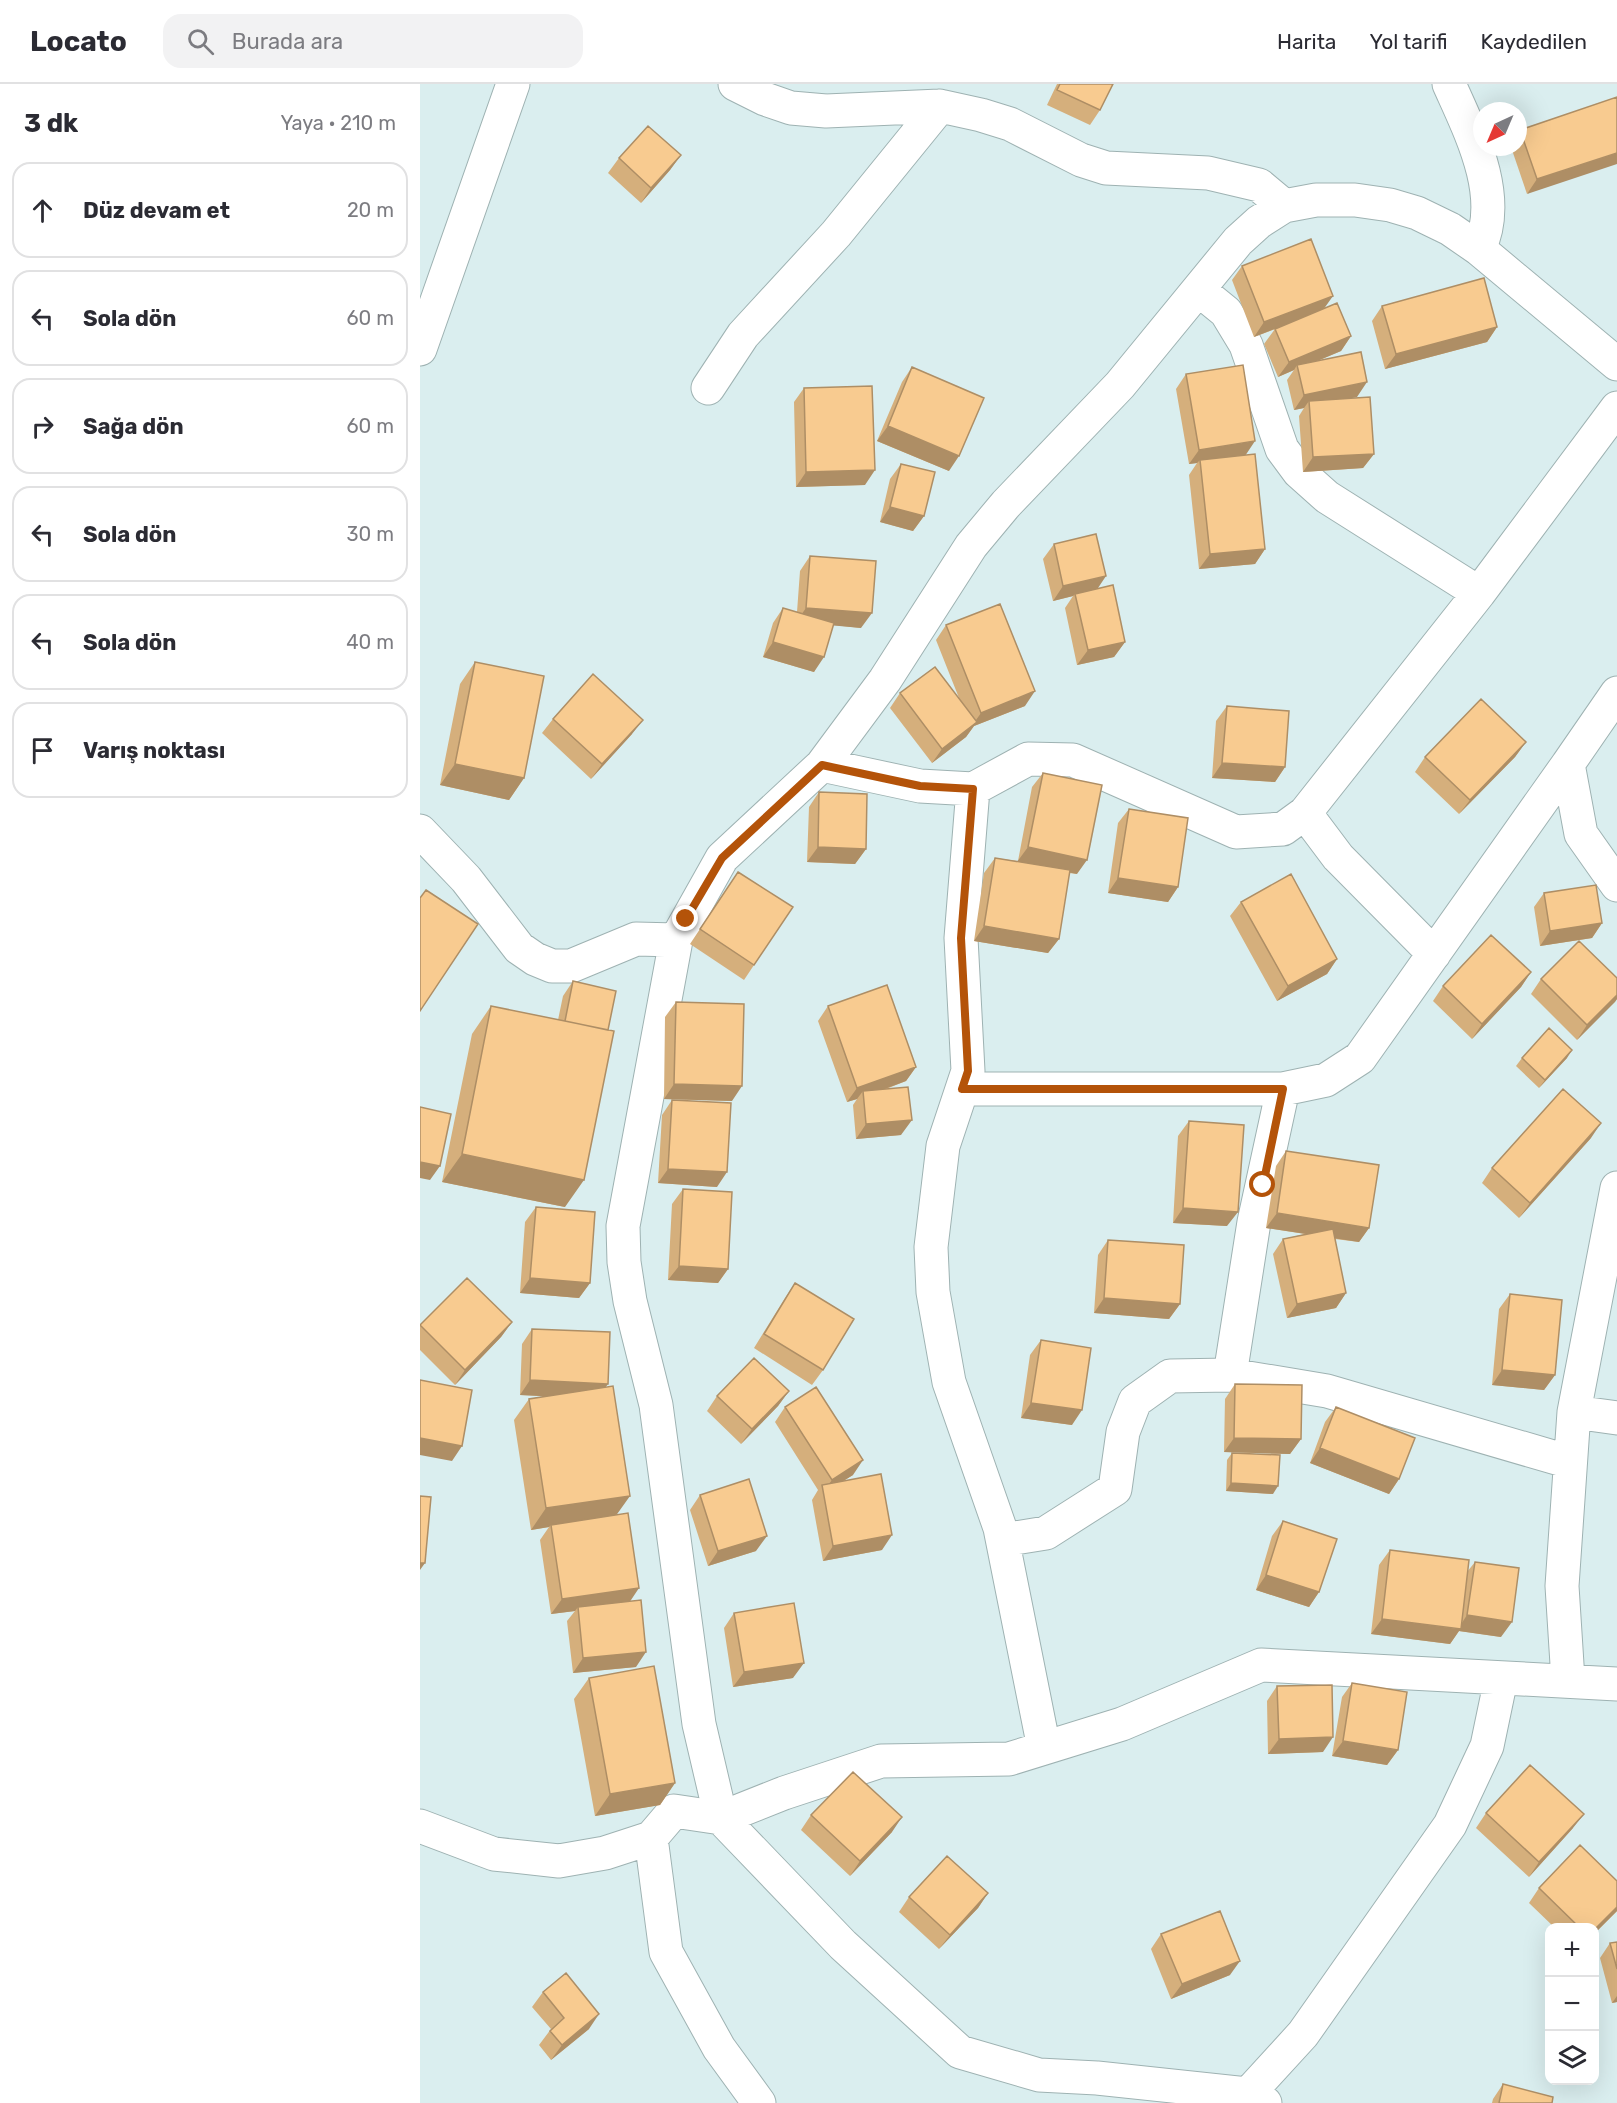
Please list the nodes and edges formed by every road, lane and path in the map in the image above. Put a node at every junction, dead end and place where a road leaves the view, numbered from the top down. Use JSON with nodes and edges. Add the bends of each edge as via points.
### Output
{"nodes":[{"id":1,"x":513,"y":84,"type":"edge"},
{"id":2,"x":735,"y":84,"type":"edge"},
{"id":3,"x":1449,"y":84,"type":"edge"},
{"id":4,"x":940,"y":106,"type":"junction"},
{"id":5,"x":1284,"y":206,"type":"junction"},
{"id":6,"x":1479,"y":249,"type":"junction"},
{"id":7,"x":1200,"y":290,"type":"junction"},
{"id":8,"x":420,"y":349,"type":"edge"},
{"id":9,"x":1617,"y":364,"type":"edge"},
{"id":10,"x":708,"y":388,"type":"dead end"},
{"id":11,"x":1617,"y":408,"type":"edge"},
{"id":12,"x":1479,"y":593,"type":"junction"},
{"id":13,"x":1617,"y":693,"type":"edge"},
{"id":14,"x":1568,"y":764,"type":"junction"},
{"id":15,"x":822,"y":765,"type":"junction"},
{"id":16,"x":973,"y":789,"type":"junction"},
{"id":17,"x":1305,"y":813,"type":"junction"},
{"id":18,"x":420,"y":831,"type":"edge"},
{"id":19,"x":1617,"y":885,"type":"edge"},
{"id":20,"x":676,"y":939,"type":"junction"},
{"id":21,"x":1434,"y":954,"type":"junction"},
{"id":22,"x":962,"y":1089,"type":"junction"},
{"id":23,"x":1283,"y":1089,"type":"junction"},
{"id":24,"x":1617,"y":1188,"type":"edge"},
{"id":25,"x":1230,"y":1375,"type":"junction"},
{"id":26,"x":1574,"y":1412,"type":"junction"},
{"id":27,"x":1617,"y":1418,"type":"edge"},
{"id":28,"x":1570,"y":1462,"type":"junction"},
{"id":29,"x":1003,"y":1540,"type":"junction"},
{"id":30,"x":1501,"y":1679,"type":"junction"},
{"id":31,"x":1568,"y":1680,"type":"junction"},
{"id":32,"x":1617,"y":1684,"type":"edge"},
{"id":33,"x":1044,"y":1748,"type":"junction"},
{"id":34,"x":721,"y":1818,"type":"junction"},
{"id":35,"x":420,"y":1826,"type":"edge"},
{"id":36,"x":651,"y":1838,"type":"junction"},
{"id":37,"x":1251,"y":2100,"type":"edge"},
{"id":38,"x":759,"y":2103,"type":"edge"}],
"edges":[{"from":1,"to":8,"type":"street"},
{"from":2,"to":4,"type":"street","via":[[791,108],[826,111]]},
{"from":3,"to":6,"type":"street","via":[[1485,177],[1490,209],[1488,231]]},
{"from":4,"to":5,"type":"street","via":[[1011,124],[1081,160],[1106,168],[1208,173],[1260,185]]},
{"from":4,"to":10,"type":"street","via":[[836,234],[743,335]]},
{"from":5,"to":6,"type":"street","via":[[1316,200],[1390,205],[1450,229]]},
{"from":5,"to":7,"type":"street","via":[[1238,241]]},
{"from":6,"to":9,"type":"street"},
{"from":7,"to":12,"type":"street","via":[[1226,312],[1246,345],[1282,449],[1299,472],[1327,497]]},
{"from":7,"to":15,"type":"street","via":[[1120,385],[970,546],[885,681]]},
{"from":11,"to":12,"type":"street"},
{"from":12,"to":17,"type":"street"},
{"from":13,"to":14,"type":"street"},
{"from":14,"to":19,"type":"street","via":[[1581,834]]},
{"from":14,"to":21,"type":"street"},
{"from":15,"to":16,"type":"street","via":[[920,786]]},
{"from":15,"to":20,"type":"street","via":[[722,858]]},
{"from":16,"to":17,"type":"street","via":[[1028,759],[1073,760],[1236,832],[1283,829]]},
{"from":16,"to":22,"type":"street","via":[[961,938],[968,1071]]},
{"from":17,"to":21,"type":"street","via":[[1338,857]]},
{"from":18,"to":20,"type":"street","via":[[466,879],[519,948],[535,959],[552,966],[571,966],[636,939]]},
{"from":20,"to":34,"type":"street","via":[[623,1226],[624,1262],[656,1405],[699,1724]]},
{"from":21,"to":23,"type":"street","via":[[1360,1058],[1326,1080]]},
{"from":22,"to":23,"type":"street"},
{"from":22,"to":29,"type":"street","via":[[943,1146],[931,1247],[933,1292],[949,1382]]},
{"from":23,"to":25,"type":"street","via":[[1254,1222]]},
{"from":24,"to":26,"type":"street"},
{"from":25,"to":28,"type":"street","via":[[1327,1391]]},
{"from":25,"to":29,"type":"street","via":[[1170,1376],[1135,1401],[1122,1432],[1115,1489],[1046,1533]]},
{"from":26,"to":27,"type":"street"},
{"from":26,"to":28,"type":"street"},
{"from":28,"to":31,"type":"street","via":[[1562,1586]]},
{"from":29,"to":33,"type":"street"},
{"from":30,"to":31,"type":"street"},
{"from":30,"to":33,"type":"street","via":[[1261,1665],[1122,1724]]},
{"from":30,"to":37,"type":"street","via":[[1486,1746],[1450,1825],[1303,2034]]},
{"from":31,"to":32,"type":"street"},
{"from":33,"to":34,"type":"street","via":[[1009,1759],[881,1761]]},
{"from":34,"to":36,"type":"street","via":[[674,1811]]},
{"from":34,"to":37,"type":"street","via":[[843,1946],[960,2052],[1039,2075],[1097,2078]]},
{"from":35,"to":36,"type":"street","via":[[494,1854],[559,1861],[604,1853]]},
{"from":36,"to":38,"type":"street","via":[[666,1952],[718,2048]]}]}
